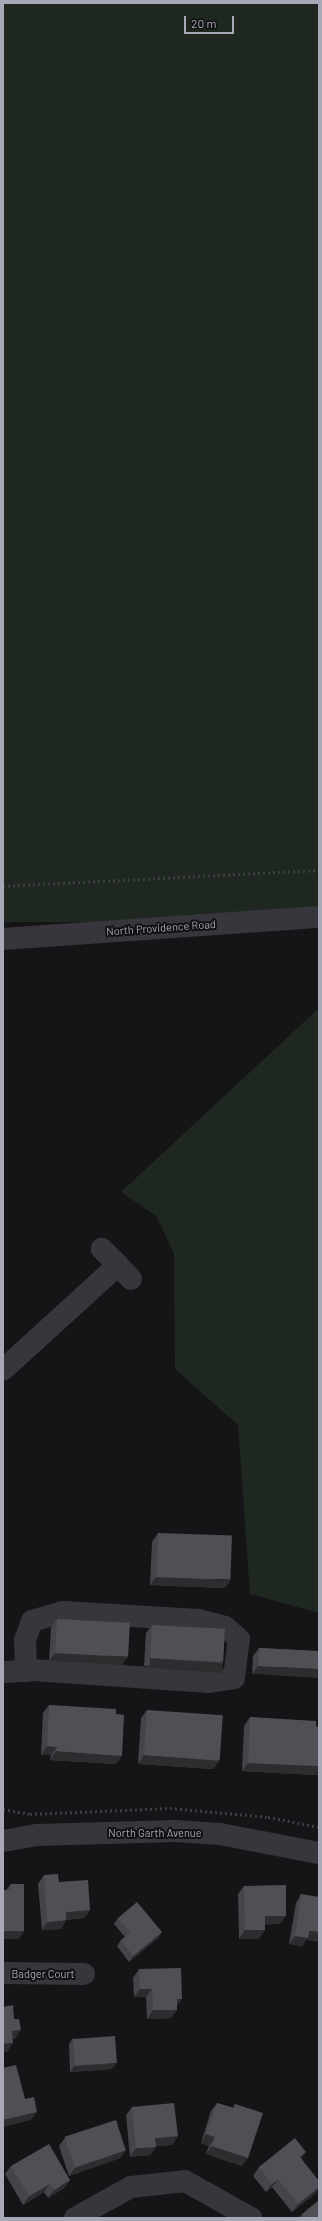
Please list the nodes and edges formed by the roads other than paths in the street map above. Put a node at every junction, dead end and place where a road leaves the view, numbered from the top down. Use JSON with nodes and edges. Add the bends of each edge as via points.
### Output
{"nodes":[{"id":1,"x":319,"y":917,"type":"edge"},
{"id":2,"x":3,"y":939,"type":"edge"},
{"id":3,"x":102,"y":1249,"type":"dead end"},
{"id":4,"x":3,"y":1370,"type":"edge"},
{"id":5,"x":26,"y":1670,"type":"junction"},
{"id":6,"x":3,"y":1672,"type":"edge"},
{"id":7,"x":3,"y":1828,"type":"edge"},
{"id":8,"x":37,"y":1835,"type":"junction"},
{"id":9,"x":3,"y":1841,"type":"edge"},
{"id":10,"x":319,"y":1853,"type":"edge"},
{"id":11,"x":3,"y":1973,"type":"edge"},
{"id":12,"x":84,"y":1974,"type":"dead end"},
{"id":13,"x":75,"y":2218,"type":"edge"},
{"id":14,"x":251,"y":2218,"type":"edge"}],
"edges":[{"from":1,"to":2,"type":"street","name":"North Providence Road"},
{"from":3,"to":4,"type":"street","via":[[125,1272]]},
{"from":5,"to":5,"type":"street","via":[[209,1682],[234,1678],[239,1639],[225,1627],[198,1620],[63,1612],[32,1620],[25,1640]]},
{"from":5,"to":6,"type":"street"},
{"from":7,"to":8,"type":"street","name":"North Garth Avenue"},
{"from":8,"to":9,"type":"street","name":"North Garth Avenue"},
{"from":8,"to":10,"type":"street","name":"North Garth Avenue","via":[[176,1831],[220,1834]]},
{"from":11,"to":12,"type":"street","name":"Badger Court"},
{"from":13,"to":14,"type":"street","via":[[131,2187],[185,2181]]}]}
